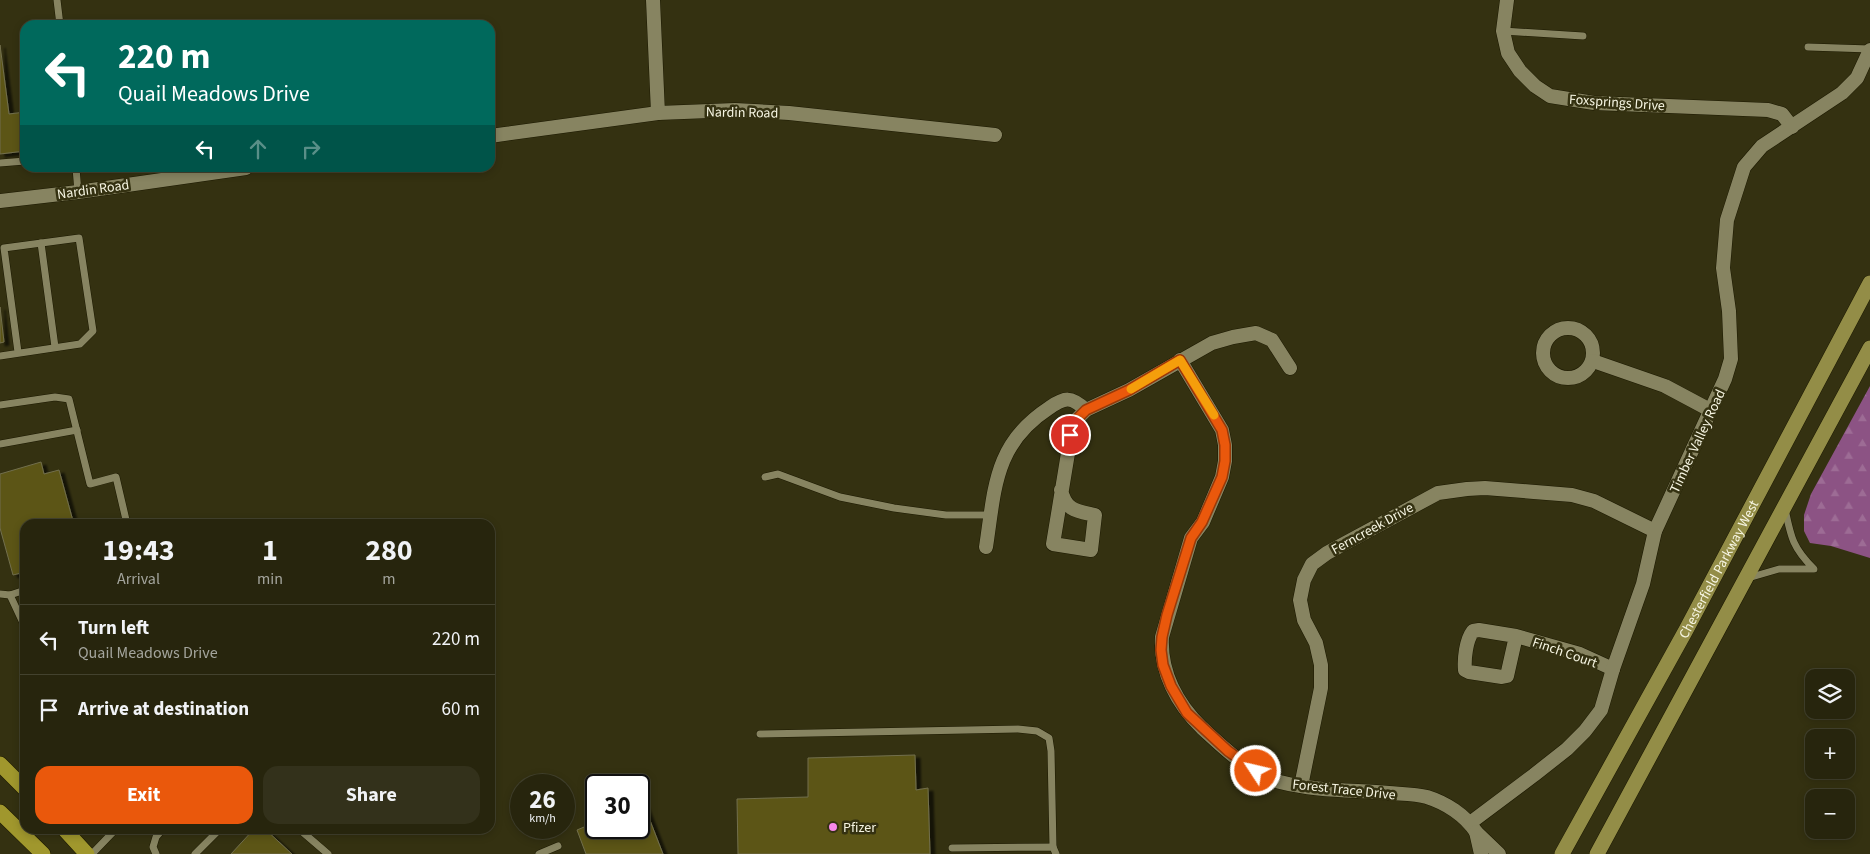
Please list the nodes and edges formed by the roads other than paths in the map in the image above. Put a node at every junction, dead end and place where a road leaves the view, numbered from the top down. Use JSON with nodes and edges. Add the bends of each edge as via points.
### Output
{"nodes":[{"id":1,"x":56,"y":0,"type":"edge"},
{"id":2,"x":652,"y":0,"type":"edge"},
{"id":3,"x":1507,"y":0,"type":"edge"},
{"id":4,"x":59,"y":20,"type":"edge"},
{"id":5,"x":1502,"y":31,"type":"junction"},
{"id":6,"x":1583,"y":36,"type":"dead end"},
{"id":7,"x":1808,"y":47,"type":"dead end"},
{"id":8,"x":1870,"y":49,"type":"edge"},
{"id":9,"x":658,"y":113,"type":"junction"},
{"id":10,"x":1792,"y":127,"type":"junction"},
{"id":11,"x":495,"y":135,"type":"edge"},
{"id":12,"x":995,"y":135,"type":"dead end"},
{"id":13,"x":20,"y":161,"type":"edge"},
{"id":14,"x":0,"y":163,"type":"edge"},
{"id":15,"x":76,"y":172,"type":"edge"},
{"id":16,"x":218,"y":172,"type":"edge"},
{"id":17,"x":78,"y":192,"type":"junction"},
{"id":18,"x":0,"y":201,"type":"edge"},
{"id":19,"x":41,"y":243,"type":"junction"},
{"id":20,"x":1870,"y":283,"type":"edge"},
{"id":21,"x":55,"y":347,"type":"junction"},
{"id":22,"x":1870,"y":348,"type":"edge"},
{"id":23,"x":18,"y":352,"type":"junction"},
{"id":24,"x":0,"y":356,"type":"edge"},
{"id":25,"x":1180,"y":360,"type":"junction"},
{"id":26,"x":1593,"y":361,"type":"dead end"},
{"id":27,"x":1290,"y":368,"type":"dead end"},
{"id":28,"x":0,"y":406,"type":"edge"},
{"id":29,"x":1086,"y":410,"type":"junction"},
{"id":30,"x":1710,"y":410,"type":"junction"},
{"id":31,"x":77,"y":430,"type":"junction"},
{"id":32,"x":0,"y":444,"type":"edge"},
{"id":33,"x":765,"y":477,"type":"dead end"},
{"id":34,"x":1061,"y":490,"type":"junction"},
{"id":35,"x":1785,"y":506,"type":"junction"},
{"id":36,"x":991,"y":515,"type":"junction"},
{"id":37,"x":126,"y":519,"type":"edge"},
{"id":38,"x":1655,"y":531,"type":"junction"},
{"id":39,"x":986,"y":547,"type":"dead end"},
{"id":40,"x":1746,"y":578,"type":"junction"},
{"id":41,"x":20,"y":591,"type":"edge"},
{"id":42,"x":0,"y":594,"type":"edge"},
{"id":43,"x":10,"y":594,"type":"junction"},
{"id":44,"x":20,"y":616,"type":"edge"},
{"id":45,"x":1516,"y":636,"type":"dead end"},
{"id":46,"x":1613,"y":669,"type":"junction"},
{"id":47,"x":760,"y":734,"type":"dead end"},
{"id":48,"x":0,"y":764,"type":"edge"},
{"id":49,"x":20,"y":784,"type":"edge"},
{"id":50,"x":1301,"y":786,"type":"junction"},
{"id":51,"x":0,"y":812,"type":"edge"},
{"id":52,"x":1473,"y":827,"type":"junction"},
{"id":53,"x":20,"y":832,"type":"edge"},
{"id":54,"x":23,"y":834,"type":"edge"},
{"id":55,"x":69,"y":834,"type":"edge"},
{"id":56,"x":111,"y":834,"type":"edge"},
{"id":57,"x":159,"y":834,"type":"edge"},
{"id":58,"x":215,"y":834,"type":"edge"},
{"id":59,"x":305,"y":834,"type":"edge"},
{"id":60,"x":558,"y":846,"type":"dead end"},
{"id":61,"x":952,"y":848,"type":"dead end"},
{"id":62,"x":1054,"y":850,"type":"edge"},
{"id":63,"x":1561,"y":852,"type":"edge"},
{"id":64,"x":1598,"y":852,"type":"edge"},
{"id":65,"x":43,"y":854,"type":"edge"},
{"id":66,"x":87,"y":854,"type":"edge"},
{"id":67,"x":92,"y":854,"type":"edge"},
{"id":68,"x":156,"y":854,"type":"edge"},
{"id":69,"x":195,"y":854,"type":"edge"},
{"id":70,"x":328,"y":854,"type":"edge"},
{"id":71,"x":539,"y":854,"type":"edge"},
{"id":72,"x":1481,"y":854,"type":"edge"},
{"id":73,"x":1499,"y":854,"type":"edge"}],
"edges":[{"from":1,"to":4,"type":"lane"},
{"from":2,"to":9,"type":"street"},
{"from":3,"to":5,"type":"street","name":"Foxsprings Drive"},
{"from":5,"to":6,"type":"lane"},
{"from":5,"to":10,"type":"street","name":"Foxsprings Drive","via":[[1508,53],[1520,71],[1550,96],[1594,103],[1768,110],[1782,114]]},
{"from":7,"to":8,"type":"lane"},
{"from":8,"to":10,"type":"street","name":"Timber Valley Road","via":[[1856,78],[1842,92]]},
{"from":9,"to":11,"type":"street","name":"Nardin Road"},
{"from":9,"to":12,"type":"street","name":"Nardin Road","via":[[770,112]]},
{"from":10,"to":30,"type":"street","name":"Timber Valley Road","via":[[1762,146],[1744,167],[1734,195],[1727,220],[1723,268],[1731,359],[1726,379]]},
{"from":13,"to":14,"type":"lane"},
{"from":15,"to":17,"type":"lane"},
{"from":16,"to":17,"type":"street","name":"Nardin Road"},
{"from":17,"to":18,"type":"street","name":"Nardin Road"},
{"from":19,"to":21,"type":"lane"},
{"from":19,"to":21,"type":"lane","via":[[79,238],[93,331],[80,344]]},
{"from":19,"to":23,"type":"lane","via":[[4,248]]},
{"from":20,"to":63,"type":"street","name":"Chesterfield Parkway West","via":[[1691,621]]},
{"from":21,"to":23,"type":"lane"},
{"from":22,"to":35,"type":"street","name":"Chesterfield Parkway West"},
{"from":23,"to":24,"type":"lane"},
{"from":25,"to":27,"type":"street","via":[[1212,343],[1256,333],[1272,340]]},
{"from":25,"to":29,"type":"street","via":[[1129,390]]},
{"from":25,"to":50,"type":"street","name":"Forest Trace Drive","via":[[1222,430],[1225,461],[1222,477],[1202,522],[1191,538],[1167,615],[1162,637],[1163,665],[1187,713],[1228,751],[1265,777]]},
{"from":26,"to":30,"type":"street","via":[[1665,386]]},
{"from":28,"to":31,"type":"lane","via":[[69,399]]},
{"from":29,"to":34,"type":"street","via":[[1077,419],[1070,435]]},
{"from":29,"to":36,"type":"street","via":[[1066,399],[1030,421],[1015,437],[998,475]]},
{"from":30,"to":38,"type":"street","name":"Timber Valley Road"},
{"from":31,"to":32,"type":"lane"},
{"from":31,"to":37,"type":"lane","via":[[90,484],[116,477]]},
{"from":33,"to":36,"type":"lane","via":[[778,474],[840,496],[894,508],[946,515]]},
{"from":34,"to":34,"type":"street","via":[[1053,544],[1090,550],[1095,515],[1068,505]]},
{"from":35,"to":40,"type":"street","name":"Chesterfield Parkway West"},
{"from":35,"to":40,"type":"lane","via":[[1794,544],[1800,556],[1814,569],[1779,569]]},
{"from":36,"to":39,"type":"street"},
{"from":38,"to":46,"type":"street","name":"Timber Valley Road","via":[[1643,584]]},
{"from":38,"to":50,"type":"street","name":"Ferncreek Drive","via":[[1594,501],[1572,495],[1467,489],[1438,494],[1327,553],[1312,564],[1304,580],[1300,600],[1321,665],[1321,688]]},
{"from":40,"to":64,"type":"street","name":"Chesterfield Parkway West"},
{"from":41,"to":43,"type":"lane"},
{"from":42,"to":43,"type":"lane"},
{"from":43,"to":44,"type":"lane"},
{"from":45,"to":46,"type":"street","name":"Finch Court","via":[[1580,654]]},
{"from":46,"to":52,"type":"street","name":"Timber Valley Road","via":[[1601,710],[1585,731]]},
{"from":47,"to":62,"type":"lane","via":[[1037,731],[1049,738],[1051,751]]},
{"from":48,"to":49,"type":"main road"},
{"from":50,"to":52,"type":"street","name":"Forest Trace Drive","via":[[1426,796],[1453,808]]},
{"from":51,"to":53,"type":"main road"},
{"from":52,"to":72,"type":"street"},
{"from":52,"to":73,"type":"street","name":"Forest Trace Drive"},
{"from":54,"to":65,"type":"main road"},
{"from":55,"to":66,"type":"main road"},
{"from":56,"to":67,"type":"lane"},
{"from":57,"to":68,"type":"lane","via":[[153,847]]},
{"from":58,"to":69,"type":"lane"},
{"from":59,"to":70,"type":"lane"},
{"from":60,"to":71,"type":"lane"},
{"from":61,"to":62,"type":"lane"}]}
